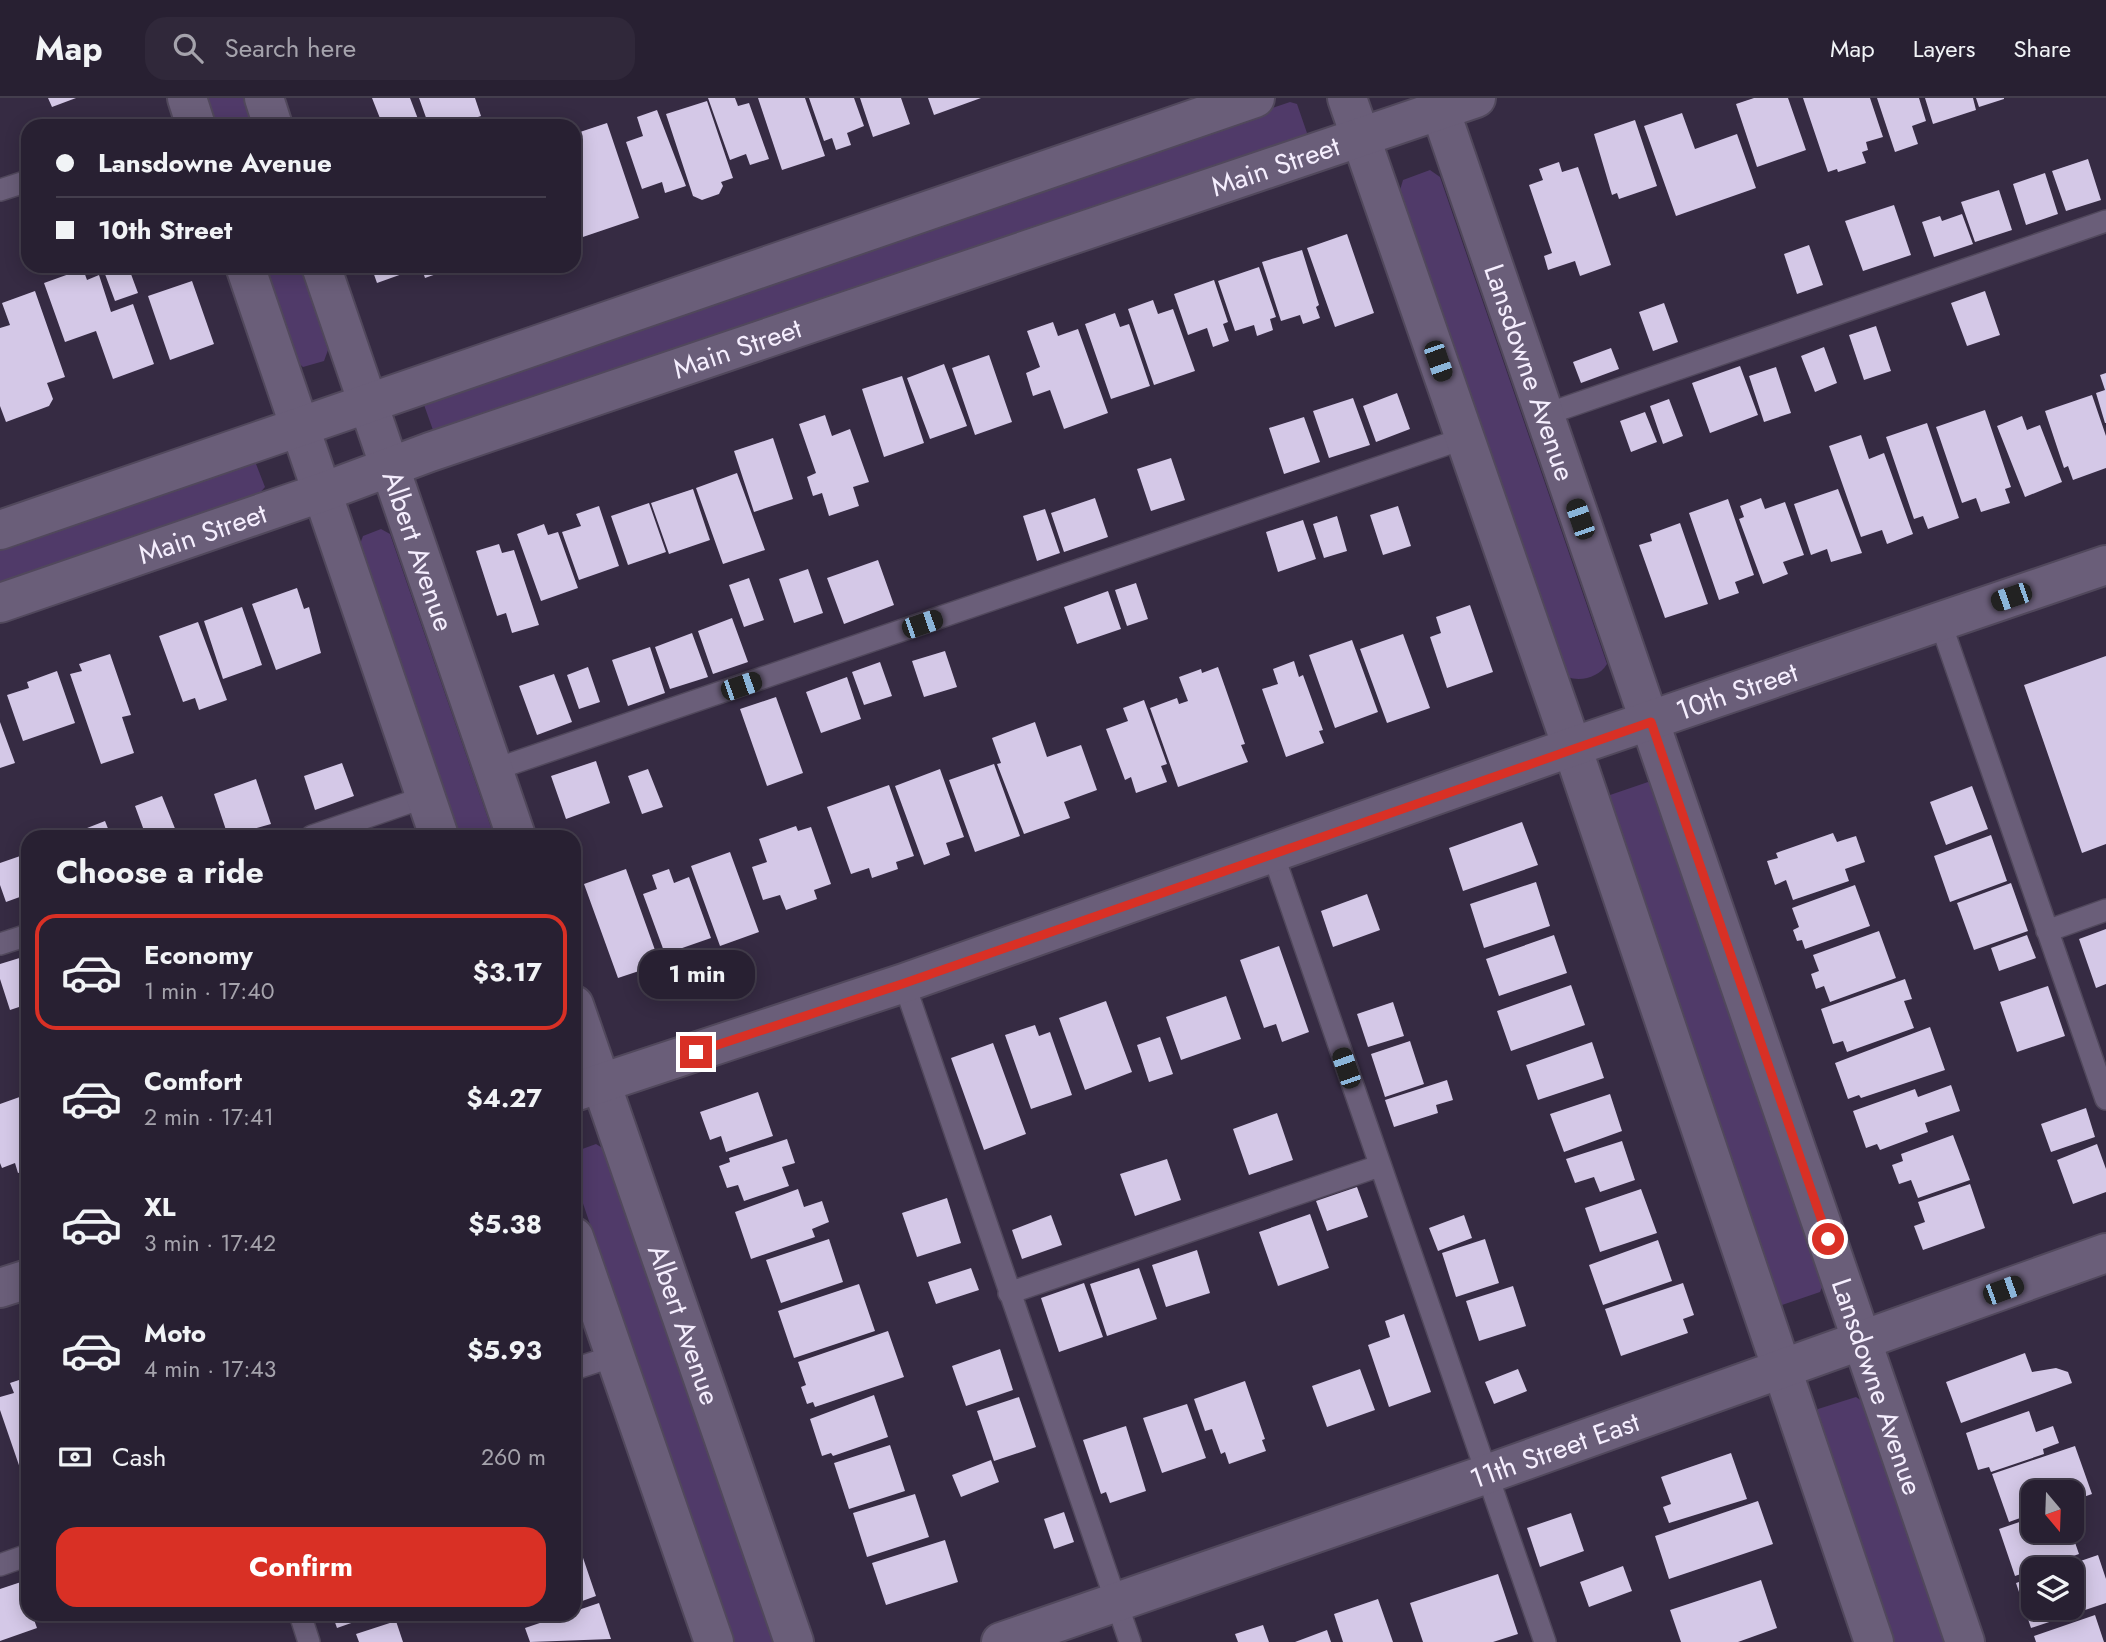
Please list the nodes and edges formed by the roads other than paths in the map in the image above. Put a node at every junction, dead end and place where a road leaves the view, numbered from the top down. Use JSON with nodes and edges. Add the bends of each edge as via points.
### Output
{"nodes":[{"id":1,"x":1255,"y":98,"type":"edge"},
{"id":2,"x":1347,"y":98,"type":"edge"},
{"id":3,"x":1476,"y":98,"type":"edge"},
{"id":4,"x":1439,"y":104,"type":"edge"},
{"id":5,"x":1360,"y":137,"type":"junction"},
{"id":6,"x":21,"y":183,"type":"edge"},
{"id":7,"x":0,"y":190,"type":"edge"},
{"id":8,"x":2106,"y":221,"type":"edge"},
{"id":9,"x":247,"y":273,"type":"edge"},
{"id":10,"x":323,"y":273,"type":"edge"},
{"id":11,"x":369,"y":406,"type":"junction"},
{"id":12,"x":1544,"y":415,"type":"junction"},
{"id":13,"x":300,"y":428,"type":"junction"},
{"id":14,"x":1465,"y":438,"type":"junction"},
{"id":15,"x":390,"y":466,"type":"junction"},
{"id":16,"x":323,"y":492,"type":"junction"},
{"id":17,"x":0,"y":530,"type":"edge"},
{"id":18,"x":2106,"y":565,"type":"edge"},
{"id":19,"x":0,"y":603,"type":"edge"},
{"id":20,"x":1940,"y":621,"type":"junction"},
{"id":21,"x":1651,"y":722,"type":"junction"},
{"id":22,"x":1572,"y":747,"type":"junction"},
{"id":23,"x":493,"y":770,"type":"junction"},
{"id":24,"x":425,"y":797,"type":"junction"},
{"id":25,"x":329,"y":830,"type":"edge"},
{"id":26,"x":437,"y":830,"type":"edge"},
{"id":27,"x":514,"y":830,"type":"edge"},
{"id":28,"x":1273,"y":854,"type":"junction"},
{"id":29,"x":2106,"y":910,"type":"edge"},
{"id":30,"x":2047,"y":931,"type":"junction"},
{"id":31,"x":21,"y":937,"type":"edge"},
{"id":32,"x":0,"y":944,"type":"edge"},
{"id":33,"x":905,"y":983,"type":"junction"},
{"id":34,"x":581,"y":1049,"type":"edge"},
{"id":35,"x":587,"y":1087,"type":"edge"},
{"id":36,"x":2106,"y":1100,"type":"edge"},
{"id":37,"x":1379,"y":1166,"type":"junction"},
{"id":38,"x":2106,"y":1253,"type":"edge"},
{"id":39,"x":581,"y":1258,"type":"edge"},
{"id":40,"x":21,"y":1282,"type":"edge"},
{"id":41,"x":0,"y":1289,"type":"edge"},
{"id":42,"x":1009,"y":1293,"type":"junction"},
{"id":43,"x":1862,"y":1340,"type":"junction"},
{"id":44,"x":614,"y":1356,"type":"junction"},
{"id":45,"x":581,"y":1366,"type":"edge"},
{"id":46,"x":1780,"y":1367,"type":"junction"},
{"id":47,"x":1487,"y":1474,"type":"junction"},
{"id":48,"x":21,"y":1558,"type":"edge"},
{"id":49,"x":0,"y":1565,"type":"edge"},
{"id":50,"x":1117,"y":1602,"type":"junction"},
{"id":51,"x":302,"y":1621,"type":"edge"},
{"id":52,"x":309,"y":1642,"type":"edge"},
{"id":53,"x":714,"y":1642,"type":"edge"},
{"id":54,"x":794,"y":1642,"type":"edge"},
{"id":55,"x":1001,"y":1642,"type":"edge"},
{"id":56,"x":1130,"y":1642,"type":"edge"},
{"id":57,"x":1545,"y":1642,"type":"edge"},
{"id":58,"x":1874,"y":1642,"type":"edge"},
{"id":59,"x":1965,"y":1642,"type":"edge"}],
"edges":[{"from":1,"to":11,"type":"street"},
{"from":2,"to":5,"type":"street"},
{"from":3,"to":4,"type":"street","name":"Main Street"},
{"from":4,"to":5,"type":"street","name":"Main Street"},
{"from":4,"to":12,"type":"street","name":"Lansdowne Avenue"},
{"from":5,"to":14,"type":"street"},
{"from":5,"to":15,"type":"street","name":"Main Street"},
{"from":6,"to":7,"type":"lane"},
{"from":8,"to":12,"type":"lane"},
{"from":9,"to":13,"type":"street"},
{"from":10,"to":11,"type":"street","name":"Albert Avenue"},
{"from":11,"to":13,"type":"street"},
{"from":11,"to":15,"type":"street","name":"Albert Avenue"},
{"from":12,"to":21,"type":"street","name":"Lansdowne Avenue"},
{"from":13,"to":16,"type":"street"},
{"from":13,"to":17,"type":"street"},
{"from":14,"to":22,"type":"street"},
{"from":14,"to":23,"type":"lane"},
{"from":15,"to":16,"type":"street","name":"Main Street"},
{"from":15,"to":23,"type":"street","name":"Albert Avenue"},
{"from":16,"to":19,"type":"street","name":"Main Street"},
{"from":16,"to":24,"type":"street"},
{"from":18,"to":20,"type":"street","name":"10th Street"},
{"from":20,"to":21,"type":"street","name":"10th Street"},
{"from":20,"to":30,"type":"lane"},
{"from":21,"to":22,"type":"street","name":"10th Street"},
{"from":21,"to":43,"type":"street","name":"Lansdowne Avenue"},
{"from":22,"to":28,"type":"street","name":"10th Street"},
{"from":22,"to":46,"type":"street"},
{"from":23,"to":27,"type":"street","name":"Albert Avenue"},
{"from":24,"to":25,"type":"lane"},
{"from":24,"to":26,"type":"street"},
{"from":28,"to":33,"type":"street","name":"10th Street"},
{"from":28,"to":37,"type":"lane"},
{"from":29,"to":30,"type":"lane"},
{"from":30,"to":36,"type":"lane"},
{"from":31,"to":32,"type":"lane"},
{"from":33,"to":35,"type":"street","name":"10th Street"},
{"from":33,"to":42,"type":"lane"},
{"from":34,"to":35,"type":"street","name":"Albert Avenue"},
{"from":35,"to":54,"type":"street","name":"Albert Avenue"},
{"from":37,"to":42,"type":"lane"},
{"from":37,"to":47,"type":"lane"},
{"from":38,"to":43,"type":"street","name":"11th Street East"},
{"from":39,"to":44,"type":"street"},
{"from":40,"to":41,"type":"street"},
{"from":42,"to":50,"type":"lane"},
{"from":43,"to":46,"type":"street","name":"11th Street East"},
{"from":43,"to":59,"type":"street","name":"Lansdowne Avenue"},
{"from":44,"to":45,"type":"lane"},
{"from":44,"to":53,"type":"street"},
{"from":46,"to":47,"type":"street","name":"11th Street East"},
{"from":46,"to":58,"type":"street"},
{"from":47,"to":50,"type":"street","name":"11th Street East"},
{"from":47,"to":57,"type":"lane"},
{"from":48,"to":49,"type":"lane"},
{"from":50,"to":55,"type":"street","name":"11th Street East"},
{"from":50,"to":56,"type":"lane"},
{"from":51,"to":52,"type":"lane"}]}
